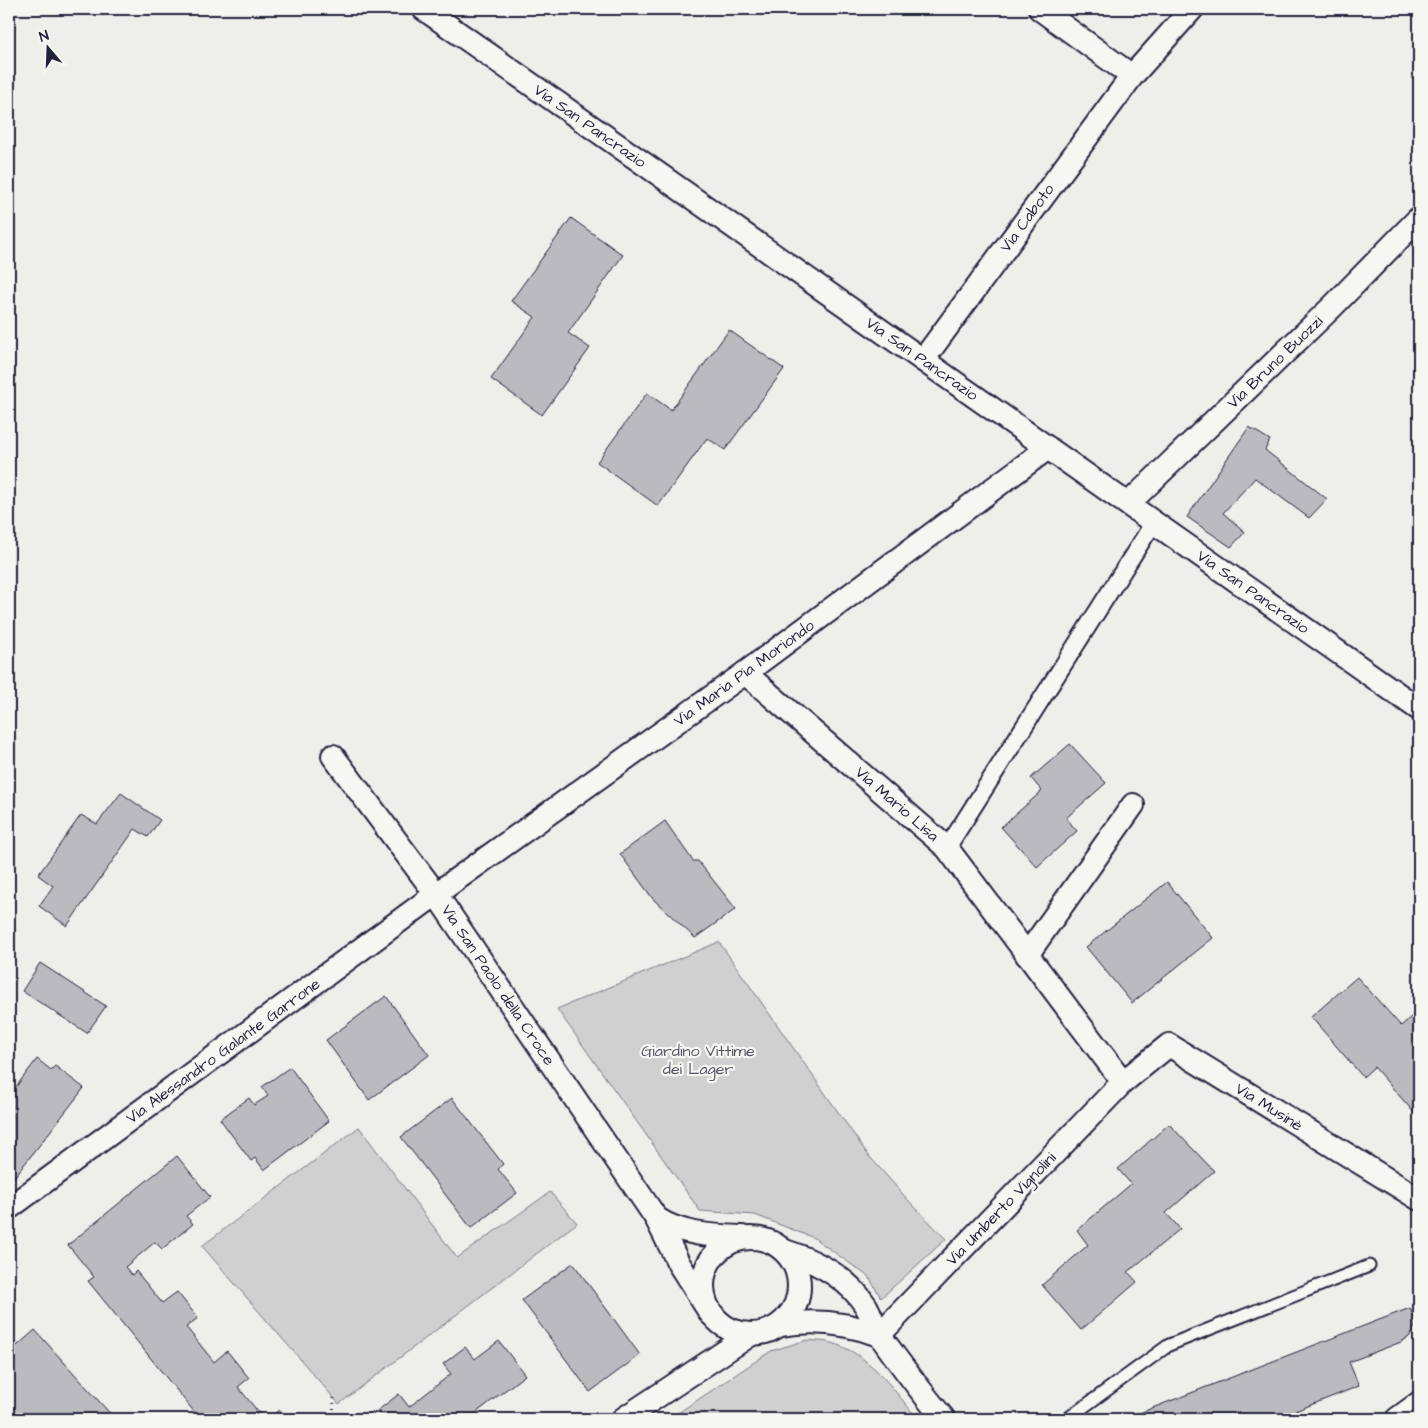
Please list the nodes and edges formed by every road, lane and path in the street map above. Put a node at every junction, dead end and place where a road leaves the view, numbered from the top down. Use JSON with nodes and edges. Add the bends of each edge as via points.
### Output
{"nodes":[{"id":1,"x":424,"y":9,"type":"edge"},
{"id":2,"x":1040,"y":9,"type":"edge"},
{"id":3,"x":1192,"y":9,"type":"edge"},
{"id":4,"x":1132,"y":76,"type":"junction"},
{"id":5,"x":1419,"y":218,"type":"edge"},
{"id":6,"x":923,"y":360,"type":"junction"},
{"id":7,"x":1048,"y":448,"type":"junction"},
{"id":8,"x":1128,"y":504,"type":"junction"},
{"id":9,"x":1154,"y":522,"type":"junction"},
{"id":10,"x":745,"y":673,"type":"junction"},
{"id":11,"x":1419,"y":709,"type":"edge"},
{"id":12,"x":333,"y":756,"type":"dead end"},
{"id":13,"x":1133,"y":805,"type":"dead end"},
{"id":14,"x":947,"y":848,"type":"junction"},
{"id":15,"x":436,"y":894,"type":"junction"},
{"id":16,"x":1026,"y":955,"type":"junction"},
{"id":17,"x":1123,"y":1082,"type":"junction"},
{"id":18,"x":1419,"y":1199,"type":"edge"},
{"id":19,"x":9,"y":1208,"type":"edge"},
{"id":20,"x":656,"y":1218,"type":"junction"},
{"id":21,"x":748,"y":1237,"type":"junction"},
{"id":22,"x":785,"y":1251,"type":"junction"},
{"id":23,"x":1369,"y":1266,"type":"dead end"},
{"id":24,"x":711,"y":1314,"type":"junction"},
{"id":25,"x":781,"y":1325,"type":"junction"},
{"id":26,"x":750,"y":1335,"type":"junction"},
{"id":27,"x":879,"y":1335,"type":"junction"},
{"id":28,"x":334,"y":1398,"type":"dead end"},
{"id":29,"x":1419,"y":1403,"type":"edge"},
{"id":30,"x":333,"y":1419,"type":"edge"},
{"id":31,"x":623,"y":1419,"type":"edge"},
{"id":32,"x":944,"y":1419,"type":"edge"},
{"id":33,"x":1067,"y":1419,"type":"edge"},
{"id":34,"x":1397,"y":1419,"type":"edge"}],
"edges":[{"from":1,"to":6,"type":"street","name":"Via San Pancrazio"},
{"from":2,"to":4,"type":"street"},
{"from":3,"to":4,"type":"street","name":"Via Caboto"},
{"from":4,"to":6,"type":"street","name":"Via Caboto"},
{"from":5,"to":8,"type":"street","name":"Via Bruno Buozzi"},
{"from":6,"to":7,"type":"street","name":"Via San Pancrazio"},
{"from":7,"to":8,"type":"street","name":"Via San Pancrazio"},
{"from":7,"to":10,"type":"street","name":"Via Maria Pia Moriondo"},
{"from":8,"to":9,"type":"street","name":"Via San Pancrazio"},
{"from":9,"to":11,"type":"street","name":"Via San Pancrazio"},
{"from":9,"to":14,"type":"street"},
{"from":10,"to":14,"type":"street","name":"Via Mario Lisa"},
{"from":10,"to":15,"type":"street","name":"Via Maria Pia Moriondo"},
{"from":12,"to":15,"type":"street","name":"Via San Paolo della Croce"},
{"from":13,"to":16,"type":"street"},
{"from":14,"to":16,"type":"street","name":"Via Mario Lisa"},
{"from":15,"to":19,"type":"street","name":"Via Alessandro Galante Garrone"},
{"from":15,"to":20,"type":"street","name":"Via San Paolo della Croce"},
{"from":16,"to":17,"type":"street","name":"Via Mario Lisa"},
{"from":17,"to":18,"type":"street","name":"Via Musinè","via":[[1169,1045]]},
{"from":17,"to":27,"type":"street","name":"Via Umberto Vignolini"},
{"from":20,"to":21,"type":"street","via":[[665,1224],[697,1233]]},
{"from":20,"to":24,"type":"street","name":"Via San Paolo della Croce","via":[[678,1264]]},
{"from":21,"to":22,"type":"street","via":[[761,1238]]},
{"from":21,"to":24,"type":"street","via":[[734,1240],[721,1248],[704,1272],[702,1286]]},
{"from":22,"to":25,"type":"street","via":[[795,1264],[800,1280],[799,1297]]},
{"from":22,"to":27,"type":"street","via":[[819,1265],[843,1281],[865,1306]]},
{"from":23,"to":33,"type":"lane","via":[[1169,1345]]},
{"from":24,"to":26,"type":"street","via":[[722,1325]]},
{"from":25,"to":26,"type":"street"},
{"from":25,"to":27,"type":"street","via":[[799,1321],[834,1323]]},
{"from":26,"to":31,"type":"street"},
{"from":27,"to":32,"type":"street"},
{"from":28,"to":30,"type":"path"},
{"from":29,"to":34,"type":"street"}]}
